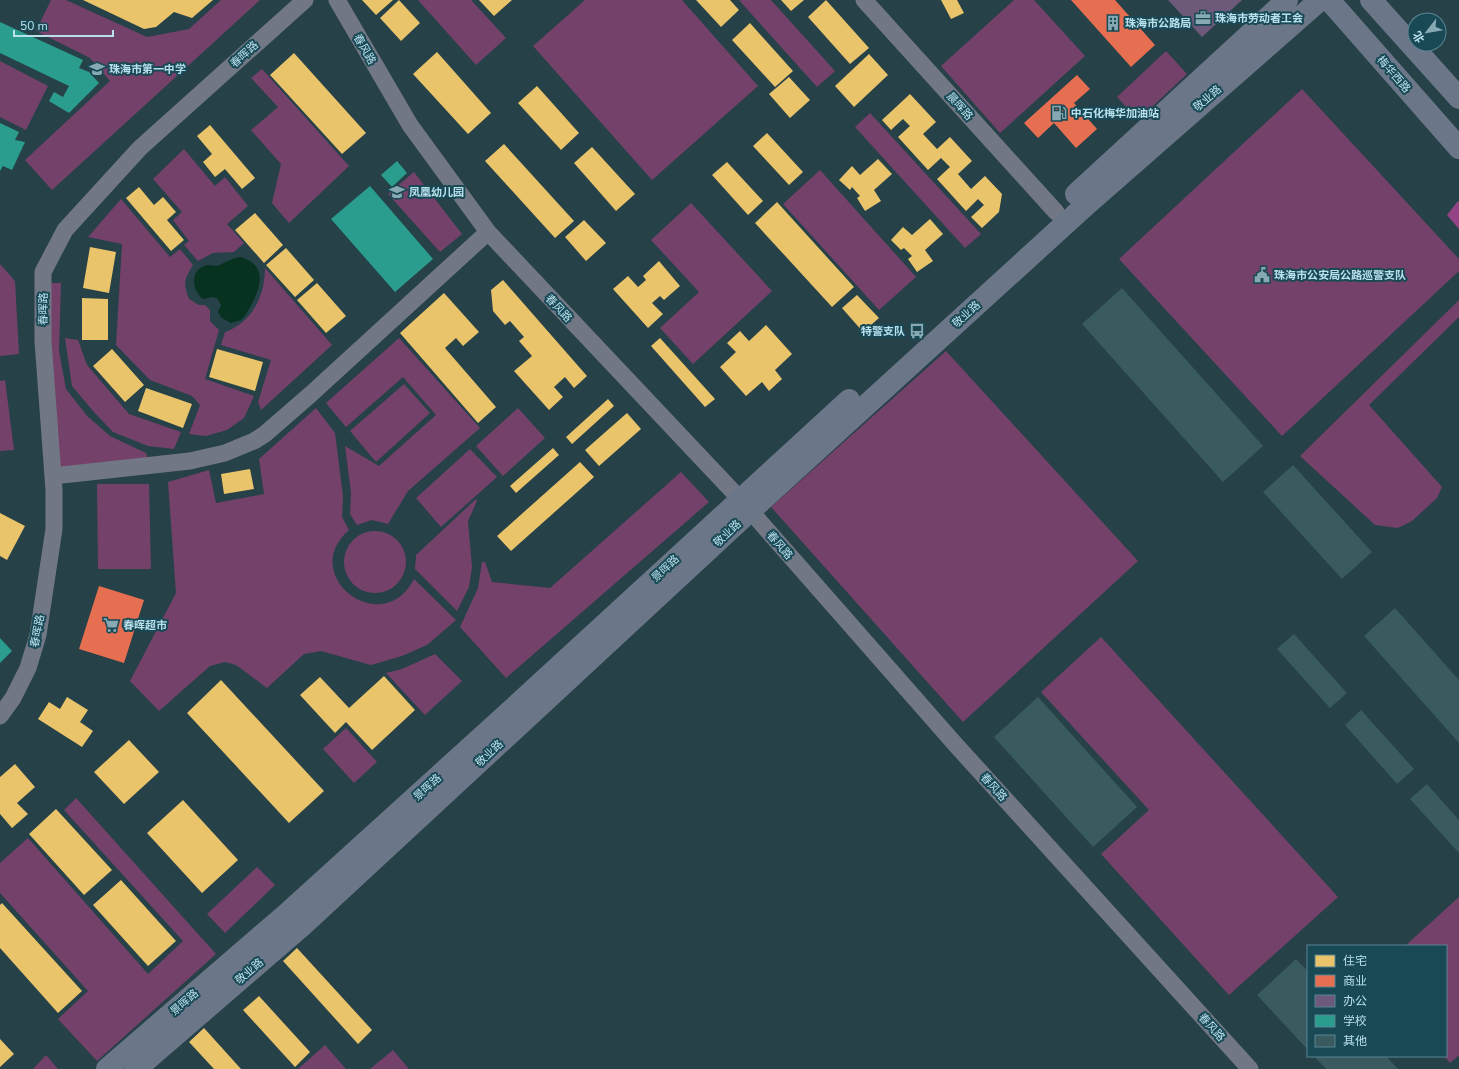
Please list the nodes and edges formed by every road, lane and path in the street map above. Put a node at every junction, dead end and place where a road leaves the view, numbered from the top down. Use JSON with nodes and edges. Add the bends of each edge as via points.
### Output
{"nodes":[{"id":1,"x":305,"y":0,"type":"edge"},
{"id":2,"x":336,"y":0,"type":"edge"},
{"id":3,"x":864,"y":0,"type":"edge"},
{"id":4,"x":1287,"y":0,"type":"edge"},
{"id":5,"x":1320,"y":0,"type":"edge"},
{"id":6,"x":1329,"y":0,"type":"edge"},
{"id":7,"x":1371,"y":0,"type":"edge"},
{"id":8,"x":1459,"y":98,"type":"edge"},
{"id":9,"x":1459,"y":148,"type":"edge"},
{"id":10,"x":1056,"y":212,"type":"junction"},
{"id":11,"x":488,"y":232,"type":"junction"},
{"id":12,"x":53,"y":476,"type":"junction"},
{"id":13,"x":745,"y":505,"type":"junction"},
{"id":14,"x":0,"y":716,"type":"edge"},
{"id":15,"x":107,"y":1069,"type":"edge"},
{"id":16,"x":136,"y":1069,"type":"edge"},
{"id":17,"x":1250,"y":1069,"type":"edge"}],
"edges":[{"from":1,"to":12,"type":"street","name":"春晖路","via":[[140,148],[65,230],[43,272],[43,341]]},
{"from":2,"to":11,"type":"street","name":"春风路","via":[[410,125]]},
{"from":3,"to":10,"type":"street","name":"晨晖路"},
{"from":4,"to":10,"type":"main road","name":"敬业路"},
{"from":5,"to":13,"type":"main road","name":"敬业路"},
{"from":6,"to":9,"type":"main road","name":"梅华西路"},
{"from":7,"to":8,"type":"main road"},
{"from":10,"to":13,"type":"main road","name":"敬业路"},
{"from":11,"to":12,"type":"street","via":[[311,394],[254,441],[225,453],[190,460]]},
{"from":11,"to":13,"type":"street","name":"春风路"},
{"from":12,"to":14,"type":"street","name":"春晖路","via":[[54,529],[38,635],[28,668],[13,698]]},
{"from":13,"to":15,"type":"main road","name":"景晖路","via":[[302,900]]},
{"from":13,"to":16,"type":"main road","name":"敬业路","via":[[303,925]]},
{"from":13,"to":17,"type":"street","name":"春风路","via":[[947,734]]}]}
